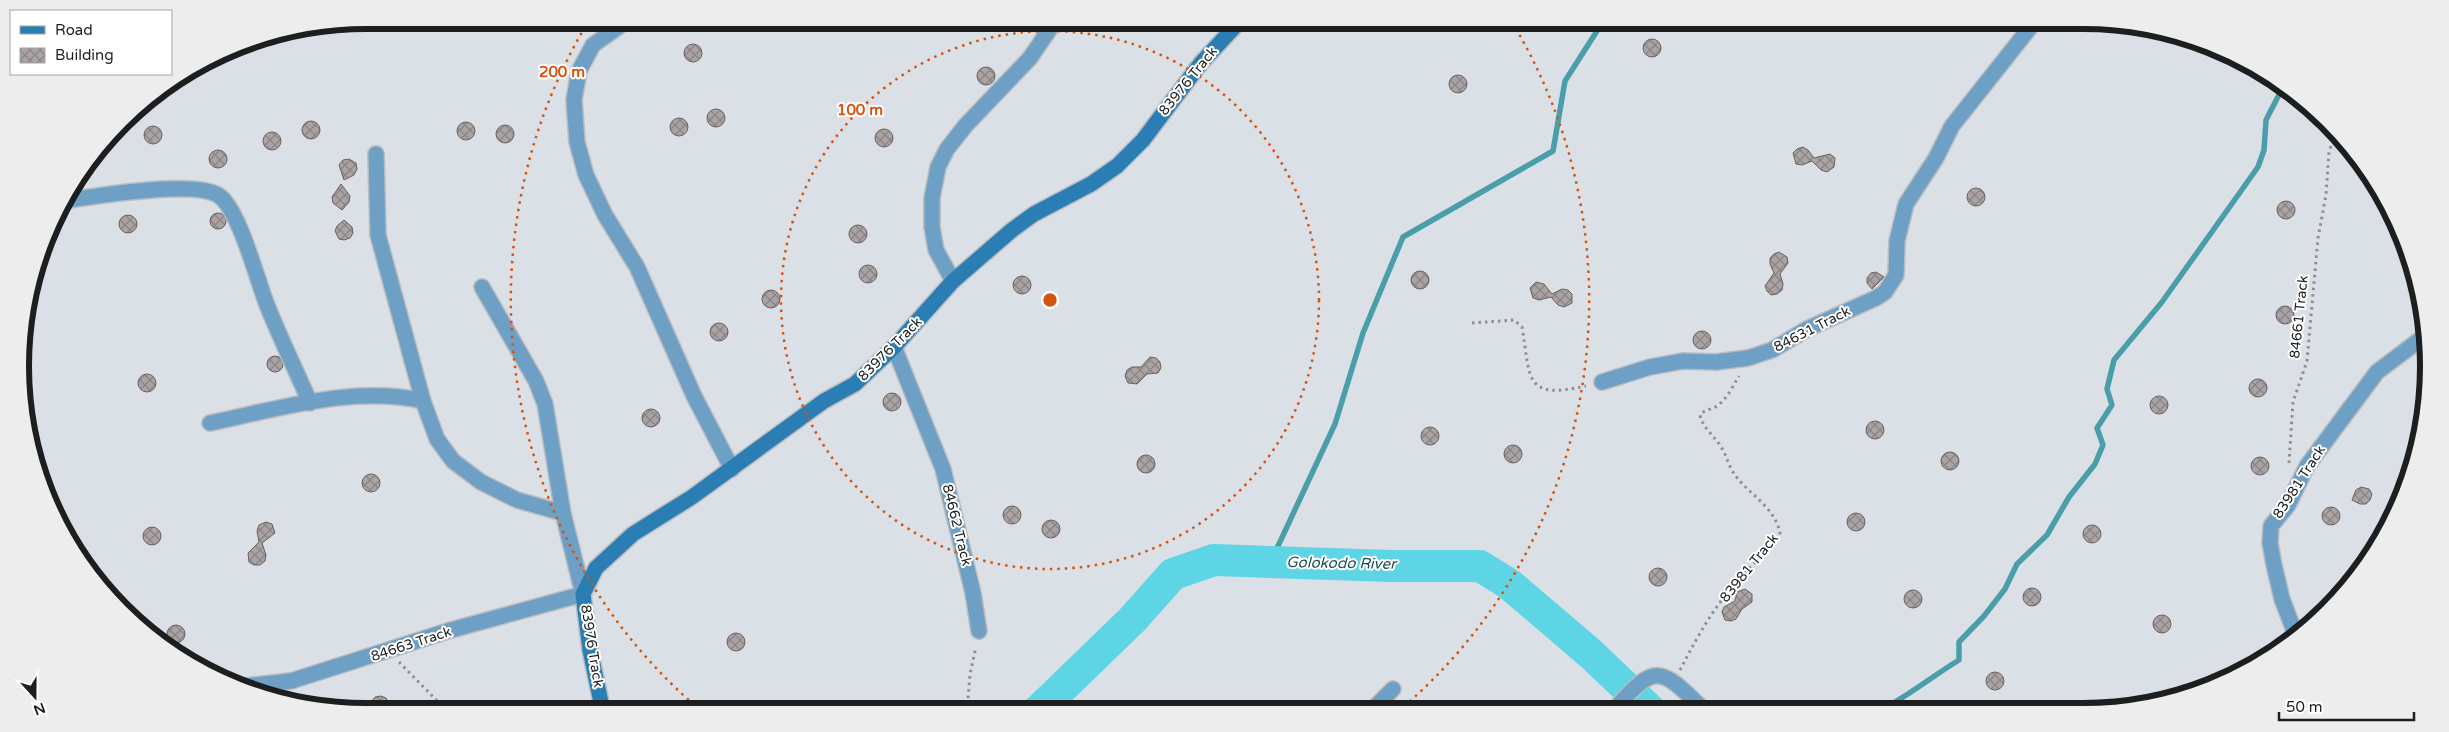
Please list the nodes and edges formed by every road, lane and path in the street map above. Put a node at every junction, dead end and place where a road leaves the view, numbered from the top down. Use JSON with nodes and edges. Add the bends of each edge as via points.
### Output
{"nodes":[{"id":1,"x":615,"y":29,"type":"edge"},
{"id":2,"x":1050,"y":29,"type":"edge"},
{"id":3,"x":1233,"y":29,"type":"edge"},
{"id":4,"x":2029,"y":29,"type":"edge"},
{"id":5,"x":2333,"y":140,"type":"edge"},
{"id":6,"x":376,"y":154,"type":"dead end"},
{"id":7,"x":73,"y":200,"type":"edge"},
{"id":8,"x":954,"y":281,"type":"junction"},
{"id":9,"x":482,"y":287,"type":"dead end"},
{"id":10,"x":1472,"y":323,"type":"dead end"},
{"id":11,"x":2419,"y":340,"type":"edge"},
{"id":12,"x":894,"y":347,"type":"junction"},
{"id":13,"x":1748,"y":358,"type":"junction"},
{"id":14,"x":1602,"y":382,"type":"joint"},
{"id":15,"x":423,"y":401,"type":"junction"},
{"id":16,"x":310,"y":403,"type":"junction"},
{"id":17,"x":210,"y":423,"type":"dead end"},
{"id":18,"x":2289,"y":465,"type":"dead end"},
{"id":19,"x":732,"y":469,"type":"junction"},
{"id":20,"x":563,"y":513,"type":"junction"},
{"id":21,"x":583,"y":594,"type":"junction"},
{"id":22,"x":2294,"y":629,"type":"edge"},
{"id":23,"x":979,"y":631,"type":"joint"},
{"id":24,"x":388,"y":651,"type":"junction"},
{"id":25,"x":1673,"y":681,"type":"junction"},
{"id":26,"x":257,"y":685,"type":"edge"},
{"id":27,"x":1393,"y":689,"type":"dead end"},
{"id":28,"x":439,"y":703,"type":"edge"},
{"id":29,"x":601,"y":703,"type":"edge"},
{"id":30,"x":968,"y":703,"type":"edge"},
{"id":31,"x":1379,"y":703,"type":"edge"},
{"id":32,"x":1620,"y":703,"type":"edge"},
{"id":33,"x":1697,"y":703,"type":"edge"}],
"edges":[{"from":1,"to":19,"type":"street","via":[[593,45],[579,71],[574,100],[577,142],[586,175],[605,216],[637,266],[694,396]]},
{"from":2,"to":8,"type":"street","via":[[1030,58],[966,125],[938,167],[932,198],[932,227],[936,250]]},
{"from":3,"to":8,"type":"street","name":"83976 Track","via":[[1201,63],[1143,140],[1117,166],[1091,184],[1034,214]]},
{"from":4,"to":13,"type":"street","name":"84631 Track","via":[[1952,126],[1906,204],[1897,241],[1896,275],[1885,292],[1807,328],[1772,350]]},
{"from":5,"to":18,"type":"path","name":"84661 Track","via":[[2318,238],[2307,361],[2293,402]]},
{"from":6,"to":15,"type":"street","via":[[378,235]]},
{"from":7,"to":16,"type":"street","via":[[198,189],[225,201],[238,224],[267,305]]},
{"from":8,"to":12,"type":"street","name":"83976 Track"},
{"from":9,"to":20,"type":"street","via":[[536,381],[545,404]]},
{"from":10,"to":14,"type":"path","via":[[1514,320],[1522,327],[1531,378],[1537,387],[1572,389]]},
{"from":11,"to":22,"type":"street","name":"83981 Track","via":[[2377,372],[2307,466],[2288,505],[2271,526],[2274,565]]},
{"from":12,"to":19,"type":"street","name":"83976 Track","via":[[855,384],[824,401]]},
{"from":12,"to":23,"type":"street","name":"84662 Track","via":[[943,469]]},
{"from":13,"to":14,"type":"street","name":"84631 Track","via":[[1716,362],[1683,361]]},
{"from":13,"to":25,"type":"path","name":"83981 Track","via":[[1724,400],[1700,415],[1702,425],[1721,446],[1734,473],[1765,506],[1780,533],[1724,597]]},
{"from":15,"to":16,"type":"street","via":[[380,395]]},
{"from":15,"to":20,"type":"street","via":[[437,439],[453,461],[481,482],[517,500]]},
{"from":16,"to":17,"type":"street"},
{"from":19,"to":21,"type":"street","name":"83976 Track","via":[[633,534],[596,568]]},
{"from":20,"to":21,"type":"street"},
{"from":21,"to":24,"type":"street","name":"84663 Track"},
{"from":21,"to":29,"type":"street","name":"83976 Track"},
{"from":23,"to":30,"type":"path"},
{"from":24,"to":26,"type":"street","name":"84663 Track","via":[[290,681]]},
{"from":24,"to":28,"type":"path"},
{"from":25,"to":32,"type":"street","via":[[1660,674],[1648,677]]},
{"from":25,"to":33,"type":"street"},
{"from":27,"to":31,"type":"street"}]}
